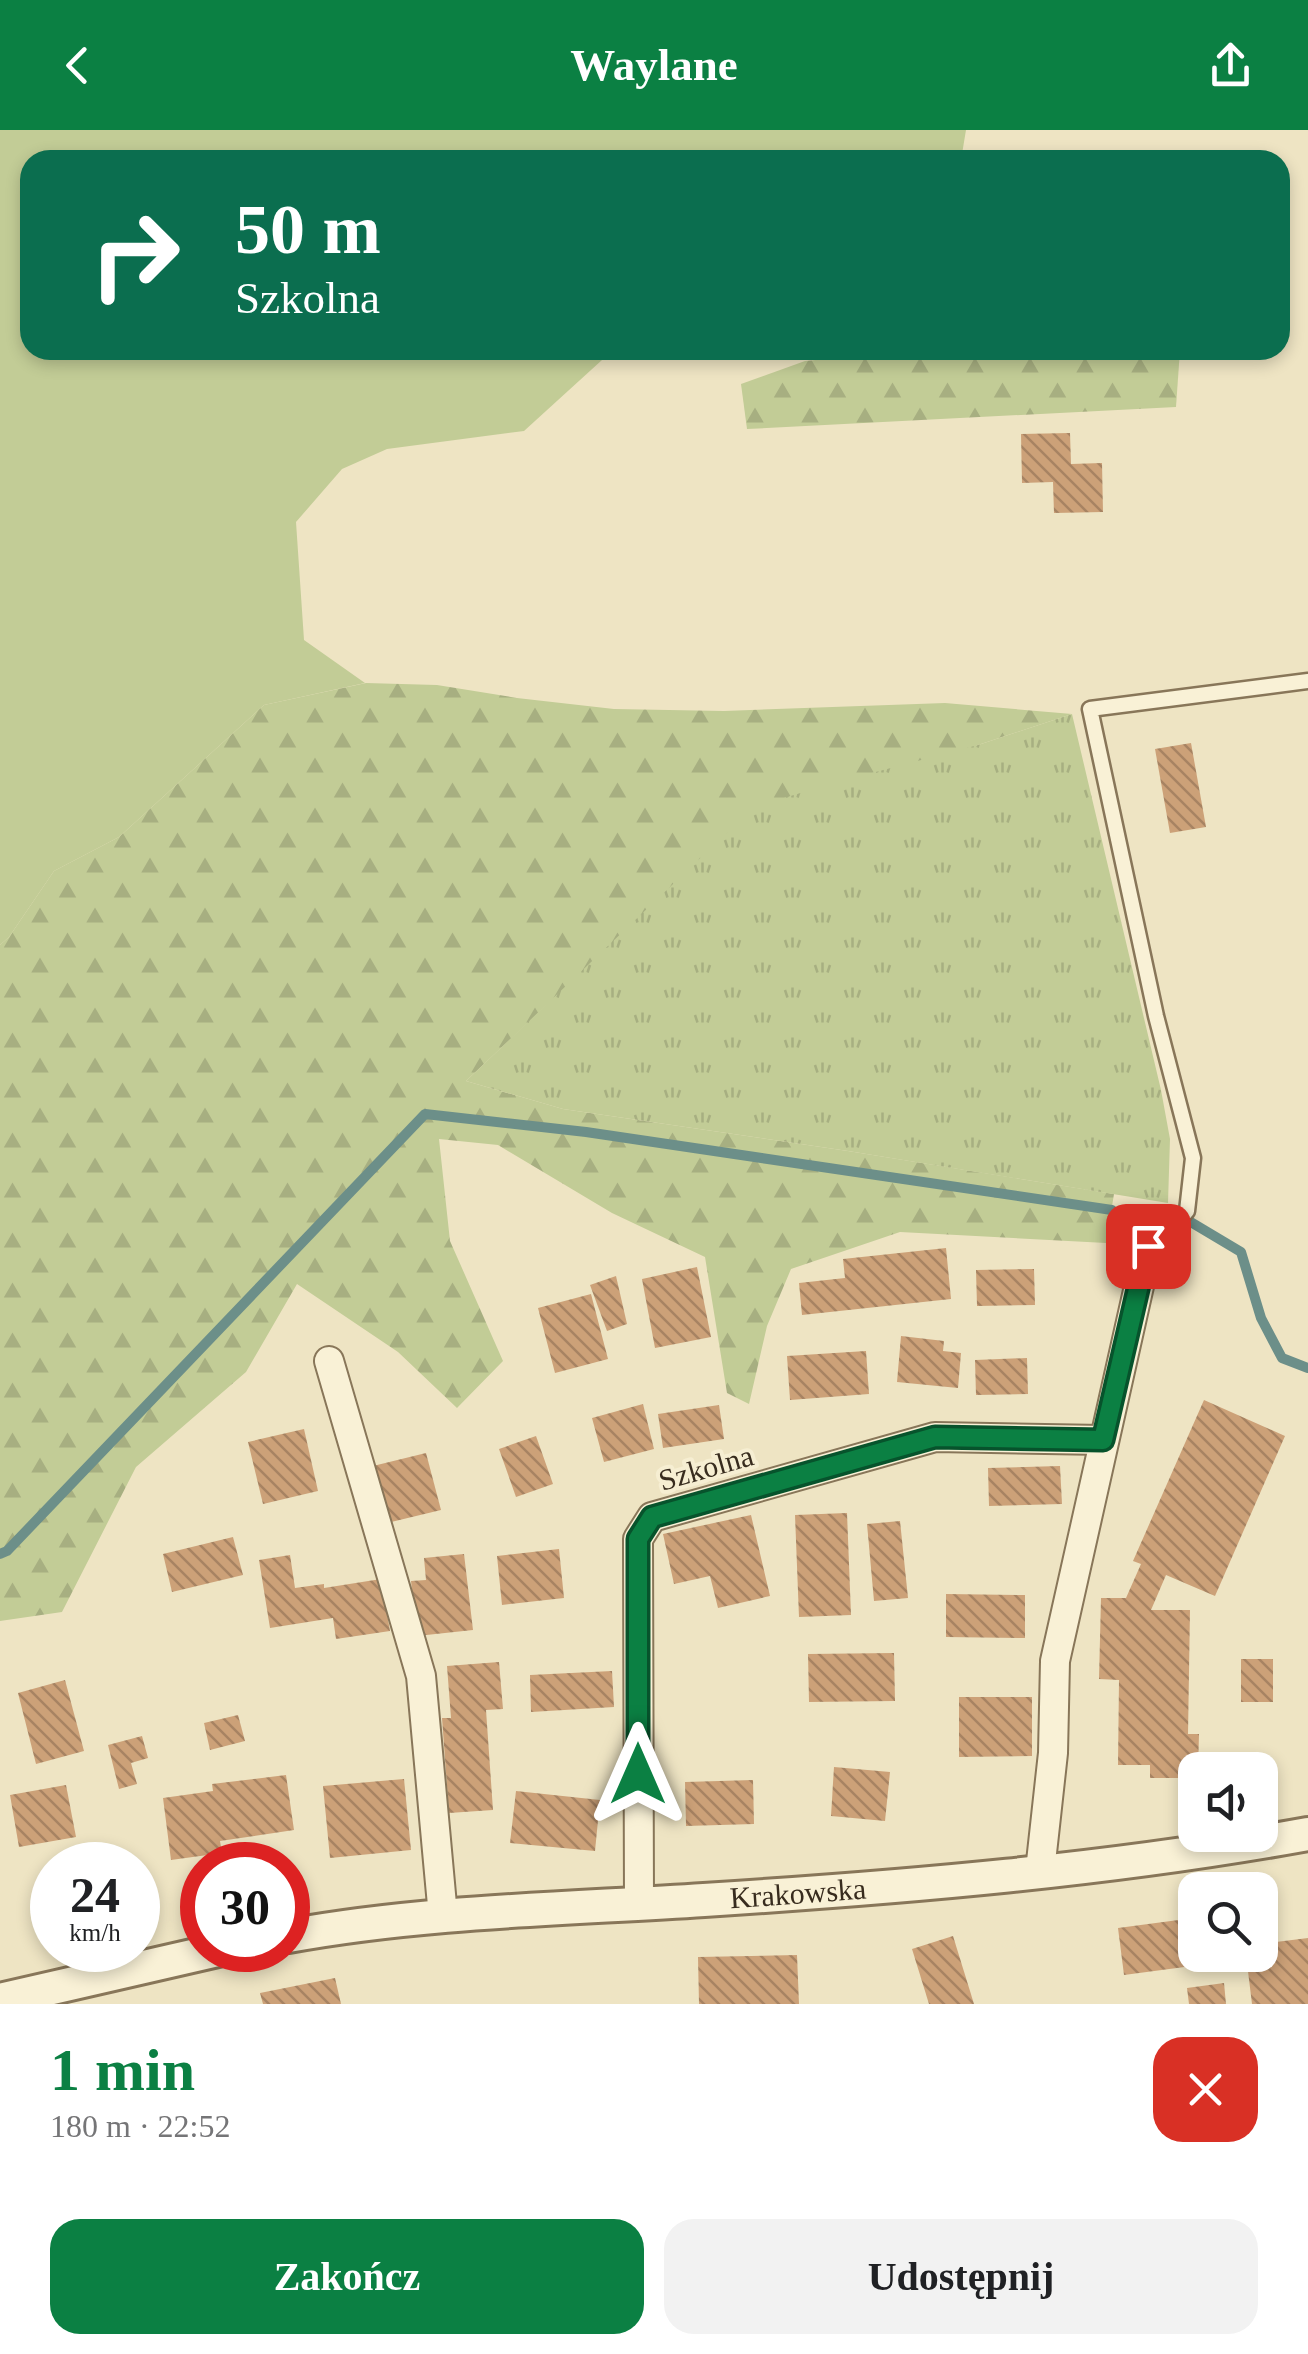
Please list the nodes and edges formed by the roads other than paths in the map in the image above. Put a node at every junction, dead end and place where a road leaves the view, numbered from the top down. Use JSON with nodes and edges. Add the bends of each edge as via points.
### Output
{"nodes":[{"id":1,"x":1308,"y":681,"type":"edge"},
{"id":2,"x":1148,"y":1246,"type":"joint"},
{"id":3,"x":328,"y":1361,"type":"dead end"},
{"id":4,"x":1103,"y":1440,"type":"junction"},
{"id":5,"x":1308,"y":1834,"type":"edge"},
{"id":6,"x":1040,"y":1871,"type":"junction"},
{"id":7,"x":639,"y":1904,"type":"junction"},
{"id":8,"x":443,"y":1916,"type":"junction"},
{"id":9,"x":310,"y":1932,"type":"edge"},
{"id":10,"x":180,"y":1959,"type":"edge"},
{"id":11,"x":0,"y":2000,"type":"edge"}],
"edges":[{"from":1,"to":2,"type":"lane","via":[[1090,710],[1193,1158],[1187,1210]]},
{"from":2,"to":4,"type":"street"},
{"from":3,"to":8,"type":"street","via":[[421,1676]]},
{"from":4,"to":6,"type":"street","via":[[1055,1661]]},
{"from":4,"to":7,"type":"street","name":"Szkolna","via":[[935,1437],[652,1517],[638,1539]]},
{"from":5,"to":6,"type":"street","name":"Krakowska"},
{"from":6,"to":7,"type":"street","name":"Krakowska"},
{"from":7,"to":8,"type":"street","name":"Krakowska"},
{"from":8,"to":9,"type":"street","name":"Krakowska"},
{"from":10,"to":11,"type":"street"}]}
